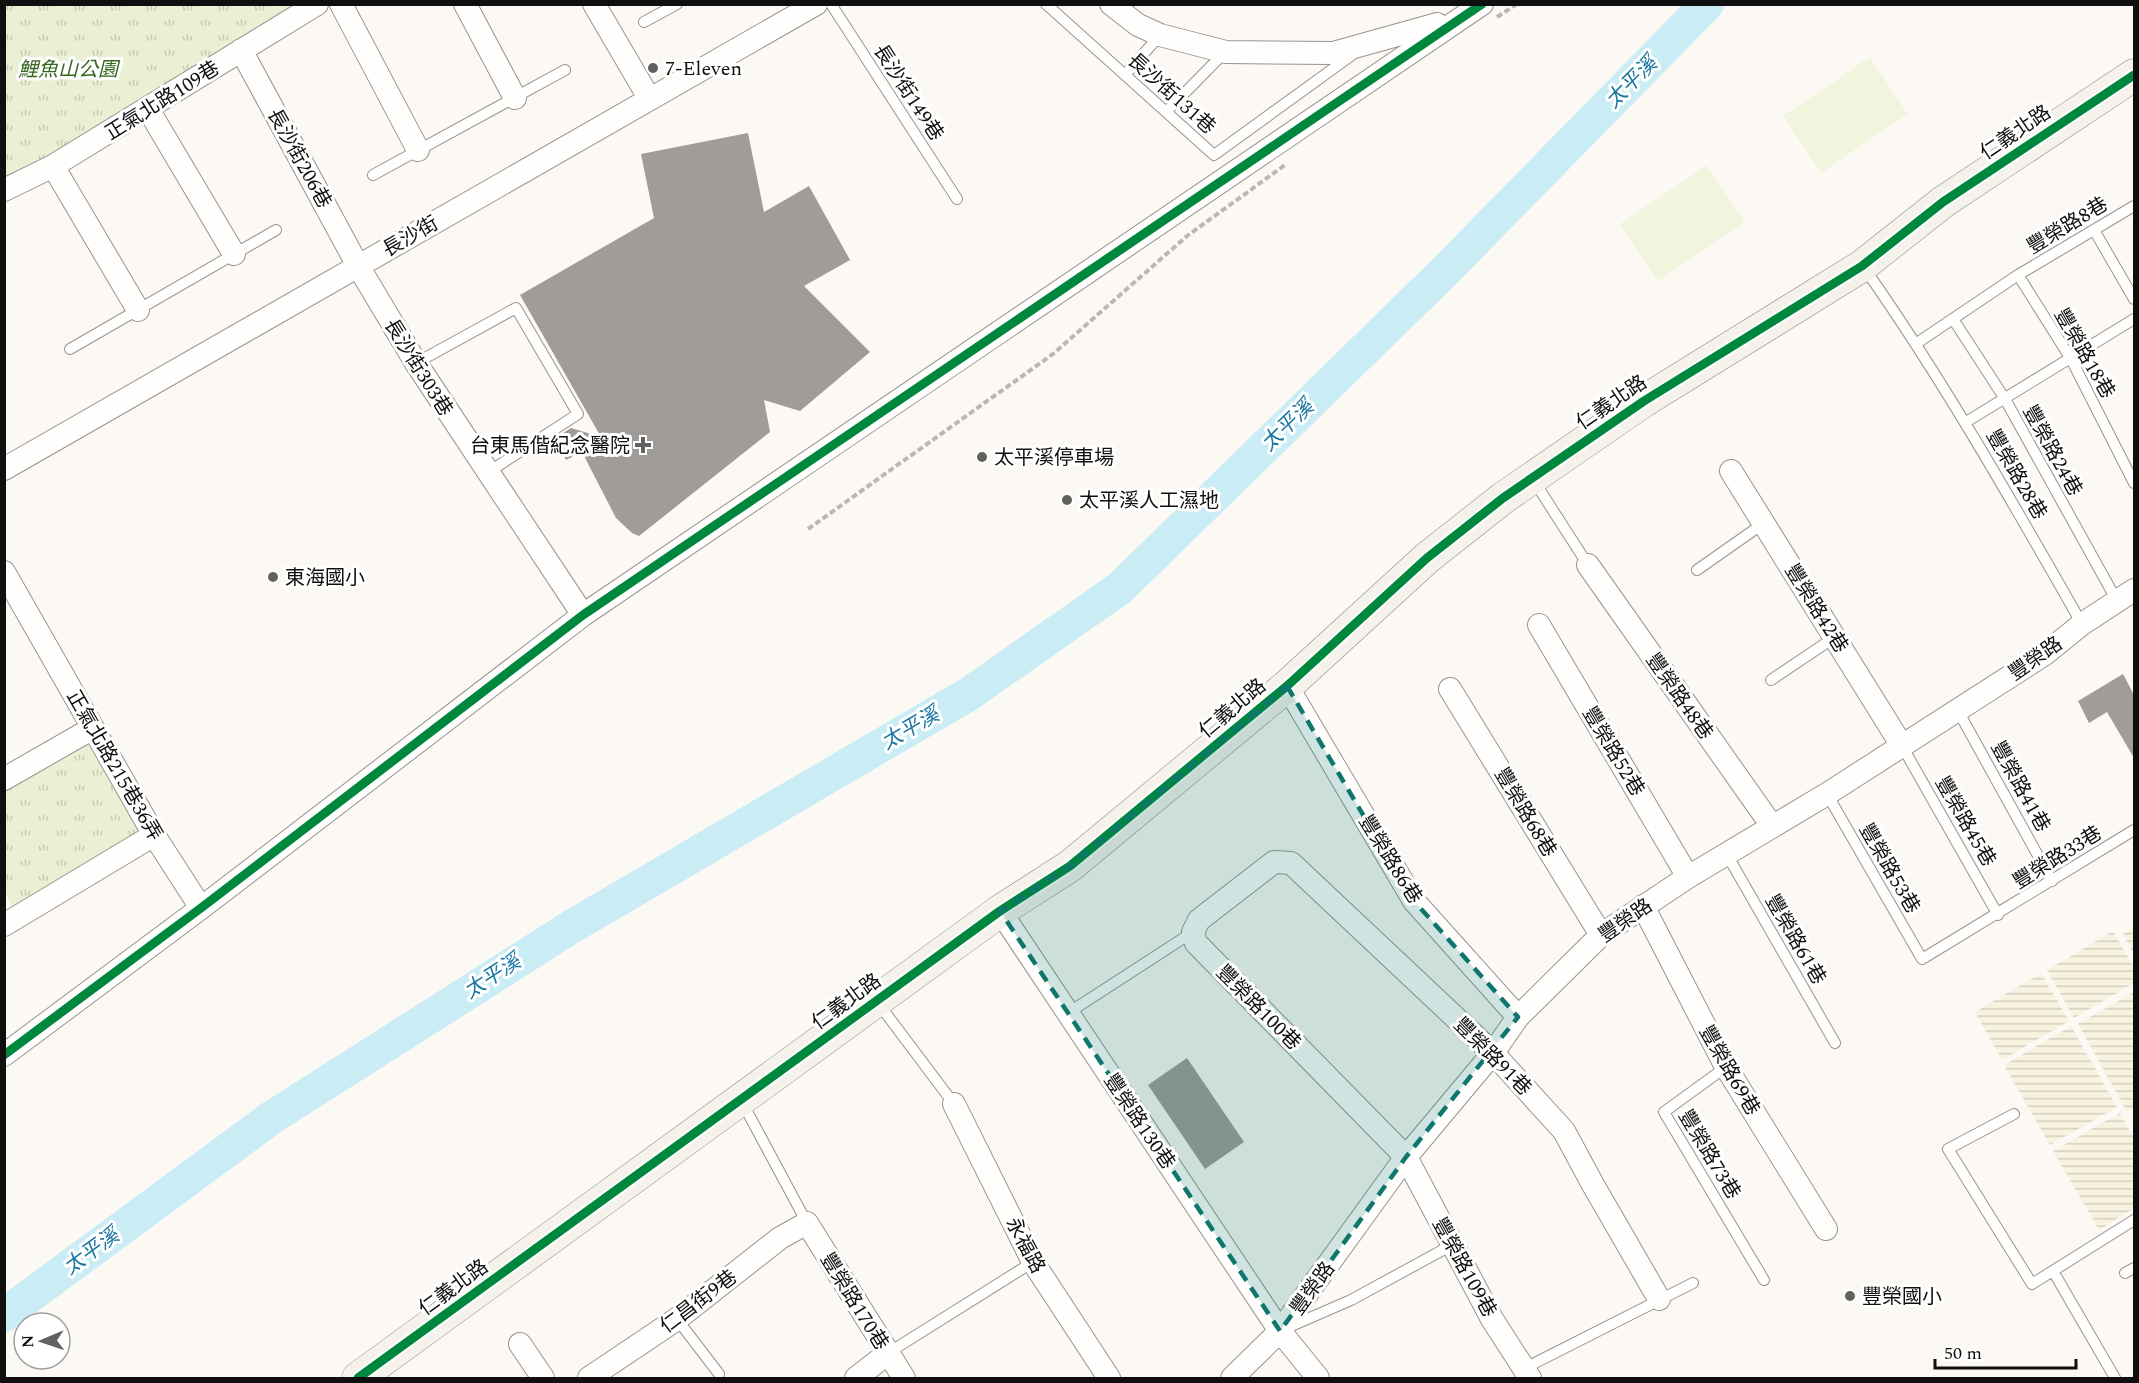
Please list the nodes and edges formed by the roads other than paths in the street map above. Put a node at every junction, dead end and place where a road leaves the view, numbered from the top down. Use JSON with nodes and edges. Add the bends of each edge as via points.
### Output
{"nodes":[{"id":1,"x":317,"y":4,"type":"edge"},
{"id":2,"x":341,"y":4,"type":"edge"},
{"id":3,"x":465,"y":4,"type":"edge"},
{"id":4,"x":594,"y":4,"type":"edge"},
{"id":5,"x":677,"y":4,"type":"edge"},
{"id":6,"x":816,"y":4,"type":"edge"},
{"id":7,"x":831,"y":4,"type":"edge"},
{"id":8,"x":1046,"y":4,"type":"edge"},
{"id":9,"x":1111,"y":4,"type":"edge"},
{"id":10,"x":1478,"y":14,"type":"edge"},
{"id":11,"x":644,"y":22,"type":"dead end"},
{"id":12,"x":1160,"y":36,"type":"junction"},
{"id":13,"x":1367,"y":44,"type":"junction"},
{"id":14,"x":241,"y":51,"type":"junction"},
{"id":15,"x":1226,"y":52,"type":"junction"},
{"id":16,"x":565,"y":70,"type":"dead end"},
{"id":17,"x":1125,"y":75,"type":"junction"},
{"id":18,"x":2134,"y":75,"type":"edge"},
{"id":19,"x":515,"y":98,"type":"junction"},
{"id":20,"x":649,"y":98,"type":"junction"},
{"id":21,"x":148,"y":109,"type":"junction"},
{"id":22,"x":1166,"y":112,"type":"junction"},
{"id":23,"x":418,"y":150,"type":"junction"},
{"id":24,"x":54,"y":166,"type":"junction"},
{"id":25,"x":373,"y":175,"type":"dead end"},
{"id":26,"x":4,"y":190,"type":"edge"},
{"id":27,"x":957,"y":199,"type":"dead end"},
{"id":28,"x":2134,"y":206,"type":"edge"},
{"id":29,"x":276,"y":230,"type":"dead end"},
{"id":30,"x":2094,"y":230,"type":"junction"},
{"id":31,"x":234,"y":254,"type":"junction"},
{"id":32,"x":358,"y":266,"type":"junction"},
{"id":33,"x":1862,"y":266,"type":"junction"},
{"id":34,"x":2018,"y":275,"type":"junction"},
{"id":35,"x":2134,"y":299,"type":"edge"},
{"id":36,"x":138,"y":310,"type":"junction"},
{"id":37,"x":1953,"y":319,"type":"junction"},
{"id":38,"x":2134,"y":320,"type":"edge"},
{"id":39,"x":1917,"y":343,"type":"junction"},
{"id":40,"x":70,"y":349,"type":"dead end"},
{"id":41,"x":2071,"y":359,"type":"junction"},
{"id":42,"x":416,"y":363,"type":"junction"},
{"id":43,"x":2005,"y":399,"type":"junction"},
{"id":44,"x":1966,"y":422,"type":"junction"},
{"id":45,"x":4,"y":469,"type":"edge"},
{"id":46,"x":1731,"y":471,"type":"dead end"},
{"id":47,"x":487,"y":474,"type":"junction"},
{"id":48,"x":1533,"y":478,"type":"junction"},
{"id":49,"x":2134,"y":483,"type":"edge"},
{"id":50,"x":1764,"y":523,"type":"junction"},
{"id":51,"x":1588,"y":565,"type":"joint"},
{"id":52,"x":1697,"y":570,"type":"dead end"},
{"id":53,"x":4,"y":572,"type":"edge"},
{"id":54,"x":2126,"y":596,"type":"edge"},
{"id":55,"x":583,"y":615,"type":"junction"},
{"id":56,"x":2082,"y":624,"type":"junction"},
{"id":57,"x":1539,"y":625,"type":"dead end"},
{"id":58,"x":1835,"y":637,"type":"junction"},
{"id":59,"x":1771,"y":680,"type":"dead end"},
{"id":60,"x":1287,"y":686,"type":"junction"},
{"id":61,"x":1450,"y":689,"type":"dead end"},
{"id":62,"x":1957,"y":708,"type":"junction"},
{"id":63,"x":93,"y":728,"type":"junction"},
{"id":64,"x":1902,"y":746,"type":"junction"},
{"id":65,"x":4,"y":779,"type":"edge"},
{"id":66,"x":1827,"y":794,"type":"junction"},
{"id":67,"x":1772,"y":826,"type":"junction"},
{"id":68,"x":2134,"y":830,"type":"edge"},
{"id":69,"x":154,"y":835,"type":"junction"},
{"id":70,"x":1726,"y":854,"type":"junction"},
{"id":71,"x":1688,"y":877,"type":"junction"},
{"id":72,"x":2052,"y":882,"type":"junction"},
{"id":73,"x":1643,"y":906,"type":"junction"},
{"id":74,"x":201,"y":908,"type":"junction"},
{"id":75,"x":1000,"y":911,"type":"junction"},
{"id":76,"x":1998,"y":915,"type":"junction"},
{"id":77,"x":7,"y":918,"type":"edge"},
{"id":78,"x":1193,"y":932,"type":"junction"},
{"id":79,"x":1601,"y":935,"type":"junction"},
{"id":80,"x":1922,"y":959,"type":"joint"},
{"id":81,"x":876,"y":1001,"type":"junction"},
{"id":82,"x":1068,"y":1013,"type":"junction"},
{"id":83,"x":1518,"y":1017,"type":"junction"},
{"id":84,"x":1835,"y":1043,"type":"dead end"},
{"id":85,"x":1493,"y":1053,"type":"junction"},
{"id":86,"x":4,"y":1054,"type":"edge"},
{"id":87,"x":1726,"y":1067,"type":"junction"},
{"id":88,"x":740,"y":1100,"type":"junction"},
{"id":89,"x":954,"y":1104,"type":"joint"},
{"id":90,"x":2014,"y":1114,"type":"dead end"},
{"id":91,"x":1406,"y":1157,"type":"junction"},
{"id":92,"x":2134,"y":1220,"type":"edge"},
{"id":93,"x":807,"y":1223,"type":"junction"},
{"id":94,"x":1826,"y":1229,"type":"dead end"},
{"id":95,"x":1452,"y":1245,"type":"junction"},
{"id":96,"x":1033,"y":1262,"type":"junction"},
{"id":97,"x":2053,"y":1271,"type":"junction"},
{"id":98,"x":1764,"y":1280,"type":"dead end"},
{"id":99,"x":1693,"y":1283,"type":"dead end"},
{"id":100,"x":1659,"y":1299,"type":"junction"},
{"id":101,"x":677,"y":1319,"type":"junction"},
{"id":102,"x":1280,"y":1331,"type":"junction"},
{"id":103,"x":520,"y":1344,"type":"dead end"},
{"id":104,"x":888,"y":1354,"type":"junction"},
{"id":105,"x":719,"y":1374,"type":"dead end"},
{"id":106,"x":1526,"y":1375,"type":"edge"},
{"id":107,"x":358,"y":1378,"type":"edge"},
{"id":108,"x":543,"y":1378,"type":"edge"},
{"id":109,"x":589,"y":1378,"type":"edge"},
{"id":110,"x":856,"y":1378,"type":"edge"},
{"id":111,"x":904,"y":1378,"type":"edge"},
{"id":112,"x":1109,"y":1378,"type":"edge"},
{"id":113,"x":1232,"y":1378,"type":"edge"},
{"id":114,"x":1318,"y":1378,"type":"edge"},
{"id":115,"x":2115,"y":1378,"type":"edge"}],
"edges":[{"from":1,"to":14,"type":"street","name":"正氣北路109巷"},
{"from":2,"to":23,"type":"street"},
{"from":3,"to":19,"type":"street"},
{"from":4,"to":20,"type":"street"},
{"from":5,"to":11,"type":"lane"},
{"from":6,"to":20,"type":"street","name":"長沙街"},
{"from":7,"to":27,"type":"lane","name":"長沙街149巷"},
{"from":8,"to":17,"type":"lane","name":"長沙街131巷"},
{"from":9,"to":12,"type":"street"},
{"from":10,"to":13,"type":"street"},
{"from":10,"to":55,"type":"street"},
{"from":12,"to":15,"type":"street"},
{"from":12,"to":17,"type":"lane"},
{"from":13,"to":15,"type":"street","via":[[1333,53]]},
{"from":13,"to":22,"type":"lane","name":"長沙街131巷","via":[[1214,155]]},
{"from":14,"to":21,"type":"street","name":"正氣北路109巷"},
{"from":14,"to":32,"type":"street","name":"長沙街206巷"},
{"from":15,"to":22,"type":"lane"},
{"from":16,"to":19,"type":"lane"},
{"from":17,"to":22,"type":"lane","name":"長沙街131巷"},
{"from":18,"to":33,"type":"street","name":"仁義北路","via":[[1943,202]]},
{"from":19,"to":23,"type":"lane"},
{"from":20,"to":32,"type":"street","name":"長沙街"},
{"from":21,"to":24,"type":"street","name":"正氣北路109巷"},
{"from":21,"to":31,"type":"street"},
{"from":23,"to":25,"type":"lane"},
{"from":24,"to":26,"type":"street","name":"正氣北路109巷"},
{"from":24,"to":36,"type":"street"},
{"from":28,"to":30,"type":"lane","name":"豐榮路8巷"},
{"from":29,"to":31,"type":"lane"},
{"from":30,"to":34,"type":"lane","name":"豐榮路8巷"},
{"from":30,"to":35,"type":"lane"},
{"from":31,"to":36,"type":"lane"},
{"from":32,"to":42,"type":"street","name":"長沙街303巷"},
{"from":32,"to":45,"type":"street","name":"長沙街"},
{"from":33,"to":39,"type":"lane","name":"豐榮路28巷"},
{"from":33,"to":48,"type":"street","name":"仁義北路","via":[[1644,401]]},
{"from":34,"to":37,"type":"lane","name":"豐榮路8巷"},
{"from":34,"to":41,"type":"lane","name":"豐榮路18巷"},
{"from":36,"to":40,"type":"lane"},
{"from":37,"to":39,"type":"lane","name":"豐榮路8巷"},
{"from":37,"to":43,"type":"lane","name":"豐榮路24巷"},
{"from":38,"to":41,"type":"lane"},
{"from":39,"to":44,"type":"lane","name":"豐榮路28巷"},
{"from":41,"to":43,"type":"lane"},
{"from":41,"to":49,"type":"lane","name":"豐榮路18巷"},
{"from":42,"to":47,"type":"street","name":"長沙街303巷"},
{"from":42,"to":47,"type":"lane","via":[[516,308],[578,414]]},
{"from":43,"to":44,"type":"lane"},
{"from":43,"to":54,"type":"lane","name":"豐榮路24巷"},
{"from":44,"to":56,"type":"lane","name":"豐榮路28巷"},
{"from":46,"to":50,"type":"street","name":"豐榮路42巷"},
{"from":47,"to":55,"type":"street","name":"長沙街303巷"},
{"from":48,"to":51,"type":"lane"},
{"from":48,"to":60,"type":"street","name":"仁義北路","via":[[1427,558]]},
{"from":50,"to":52,"type":"lane"},
{"from":50,"to":58,"type":"street","name":"豐榮路42巷"},
{"from":51,"to":67,"type":"street","name":"豐榮路48巷"},
{"from":53,"to":63,"type":"street","name":"正氣北路215巷36弄"},
{"from":54,"to":56,"type":"street","name":"豐榮路"},
{"from":55,"to":74,"type":"street"},
{"from":56,"to":62,"type":"street","name":"豐榮路","via":[[2044,654]]},
{"from":57,"to":71,"type":"street","name":"豐榮路52巷"},
{"from":58,"to":59,"type":"lane"},
{"from":58,"to":64,"type":"street","name":"豐榮路42巷"},
{"from":60,"to":75,"type":"street","name":"仁義北路","via":[[1070,867]]},
{"from":60,"to":83,"type":"street","name":"豐榮路86巷","via":[[1414,901]]},
{"from":61,"to":79,"type":"street","name":"豐榮路68巷"},
{"from":62,"to":64,"type":"street","name":"豐榮路"},
{"from":62,"to":72,"type":"lane","name":"豐榮路41巷"},
{"from":63,"to":65,"type":"street"},
{"from":63,"to":69,"type":"street","name":"正氣北路215巷36弄"},
{"from":64,"to":66,"type":"street","name":"豐榮路"},
{"from":64,"to":76,"type":"lane","name":"豐榮路45巷"},
{"from":66,"to":67,"type":"street","name":"豐榮路"},
{"from":66,"to":80,"type":"lane","name":"豐榮路53巷"},
{"from":67,"to":70,"type":"street","name":"豐榮路"},
{"from":68,"to":72,"type":"lane","name":"豐榮路33巷"},
{"from":69,"to":74,"type":"street","name":"正氣北路215巷36弄"},
{"from":69,"to":77,"type":"street"},
{"from":70,"to":71,"type":"street","name":"豐榮路"},
{"from":70,"to":84,"type":"lane","name":"豐榮路61巷"},
{"from":71,"to":73,"type":"street","name":"豐榮路"},
{"from":72,"to":76,"type":"lane","name":"豐榮路33巷"},
{"from":73,"to":79,"type":"street","name":"豐榮路"},
{"from":73,"to":87,"type":"street","name":"豐榮路69巷"},
{"from":74,"to":86,"type":"street"},
{"from":75,"to":81,"type":"street","name":"仁義北路"},
{"from":75,"to":82,"type":"street","name":"豐榮路130巷"},
{"from":76,"to":80,"type":"lane","name":"豐榮路33巷"},
{"from":78,"to":82,"type":"lane"},
{"from":78,"to":85,"type":"street","name":"豐榮路91巷","via":[[1199,920],[1274,862],[1291,863]]},
{"from":78,"to":91,"type":"street","name":"豐榮路100巷","via":[[1196,943]]},
{"from":79,"to":83,"type":"street","name":"豐榮路"},
{"from":81,"to":88,"type":"street","name":"仁義北路"},
{"from":81,"to":89,"type":"lane"},
{"from":82,"to":102,"type":"street","name":"豐榮路130巷"},
{"from":83,"to":85,"type":"street","name":"豐榮路"},
{"from":85,"to":91,"type":"street","name":"豐榮路"},
{"from":85,"to":100,"type":"street","name":"豐榮路91巷","via":[[1564,1131]]},
{"from":87,"to":94,"type":"street","name":"豐榮路69巷"},
{"from":87,"to":98,"type":"lane","name":"豐榮路73巷","via":[[1664,1112]]},
{"from":88,"to":93,"type":"lane"},
{"from":88,"to":107,"type":"street","name":"仁義北路"},
{"from":89,"to":96,"type":"street","name":"永福路"},
{"from":90,"to":97,"type":"lane","via":[[1948,1149],[2032,1284]]},
{"from":91,"to":95,"type":"street","name":"豐榮路109巷"},
{"from":91,"to":102,"type":"street","name":"豐榮路"},
{"from":92,"to":97,"type":"lane"},
{"from":93,"to":101,"type":"street","name":"仁昌街9巷","via":[[780,1238]]},
{"from":93,"to":104,"type":"street","name":"豐榮路170巷"},
{"from":95,"to":102,"type":"lane","via":[[1351,1300]]},
{"from":95,"to":106,"type":"street","name":"豐榮路109巷"},
{"from":96,"to":104,"type":"lane"},
{"from":96,"to":112,"type":"street","name":"永福路"},
{"from":97,"to":115,"type":"lane"},
{"from":99,"to":100,"type":"lane"},
{"from":100,"to":106,"type":"lane"},
{"from":101,"to":105,"type":"lane"},
{"from":101,"to":109,"type":"street","name":"仁昌街9巷"},
{"from":102,"to":113,"type":"street","name":"豐榮路"},
{"from":102,"to":114,"type":"street","name":"豐榮路130巷"},
{"from":103,"to":108,"type":"street"},
{"from":104,"to":110,"type":"street"},
{"from":104,"to":111,"type":"street","name":"豐榮路170巷"}]}
